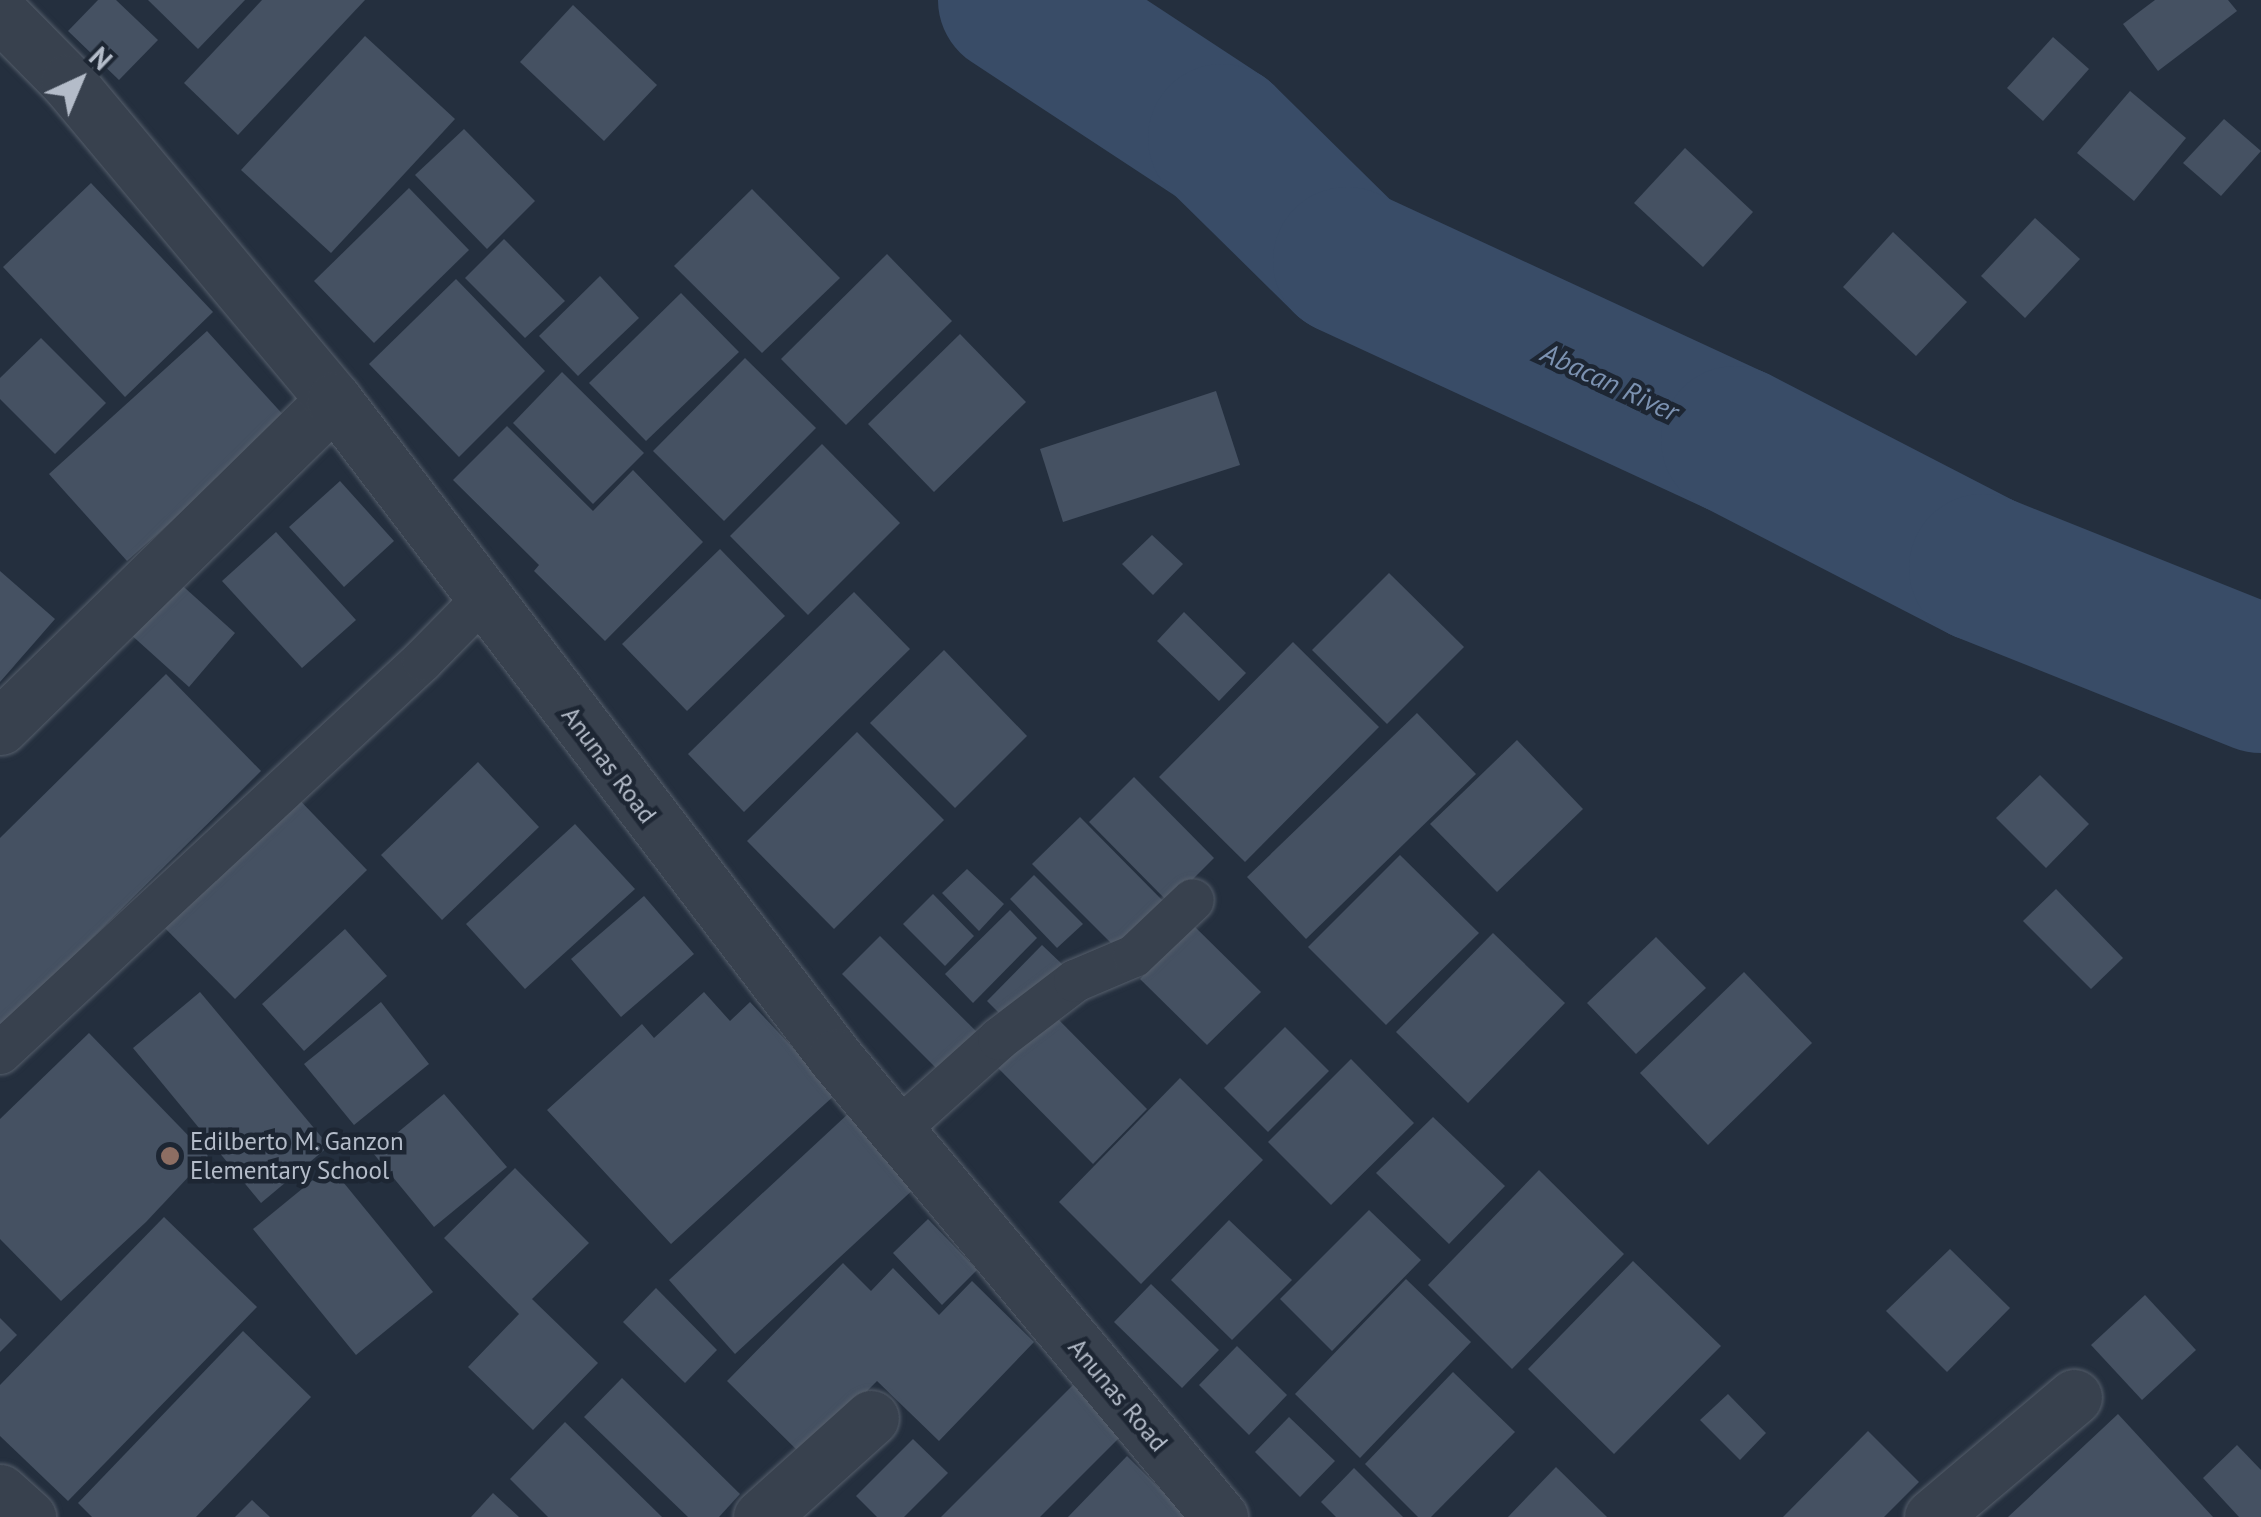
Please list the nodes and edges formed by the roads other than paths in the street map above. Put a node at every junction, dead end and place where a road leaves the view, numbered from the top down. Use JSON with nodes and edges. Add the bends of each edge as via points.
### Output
{"nodes":[{"id":1,"x":0,"y":13,"type":"edge"},
{"id":2,"x":334,"y":400,"type":"junction"},
{"id":3,"x":484,"y":598,"type":"junction"},
{"id":4,"x":0,"y":728,"type":"edge"},
{"id":5,"x":1193,"y":900,"type":"dead end"},
{"id":6,"x":0,"y":1052,"type":"edge"},
{"id":7,"x":897,"y":1131,"type":"junction"},
{"id":8,"x":2074,"y":1397,"type":"dead end"},
{"id":9,"x":870,"y":1418,"type":"dead end"},
{"id":10,"x":0,"y":1492,"type":"edge"},
{"id":11,"x":28,"y":1517,"type":"edge"},
{"id":12,"x":760,"y":1517,"type":"edge"},
{"id":13,"x":1220,"y":1517,"type":"edge"},
{"id":14,"x":1932,"y":1517,"type":"edge"}],
"edges":[{"from":1,"to":2,"type":"street","name":"Anunas Road","via":[[68,82]]},
{"from":2,"to":3,"type":"street","name":"Anunas Road"},
{"from":2,"to":4,"type":"street"},
{"from":3,"to":6,"type":"lane"},
{"from":3,"to":7,"type":"street","name":"Anunas Road","via":[[690,873]]},
{"from":5,"to":7,"type":"lane","via":[[1134,956],[1075,981],[1013,1028]]},
{"from":7,"to":13,"type":"street","name":"Anunas Road"},
{"from":8,"to":14,"type":"street"},
{"from":9,"to":12,"type":"street"},
{"from":10,"to":11,"type":"street"}]}
